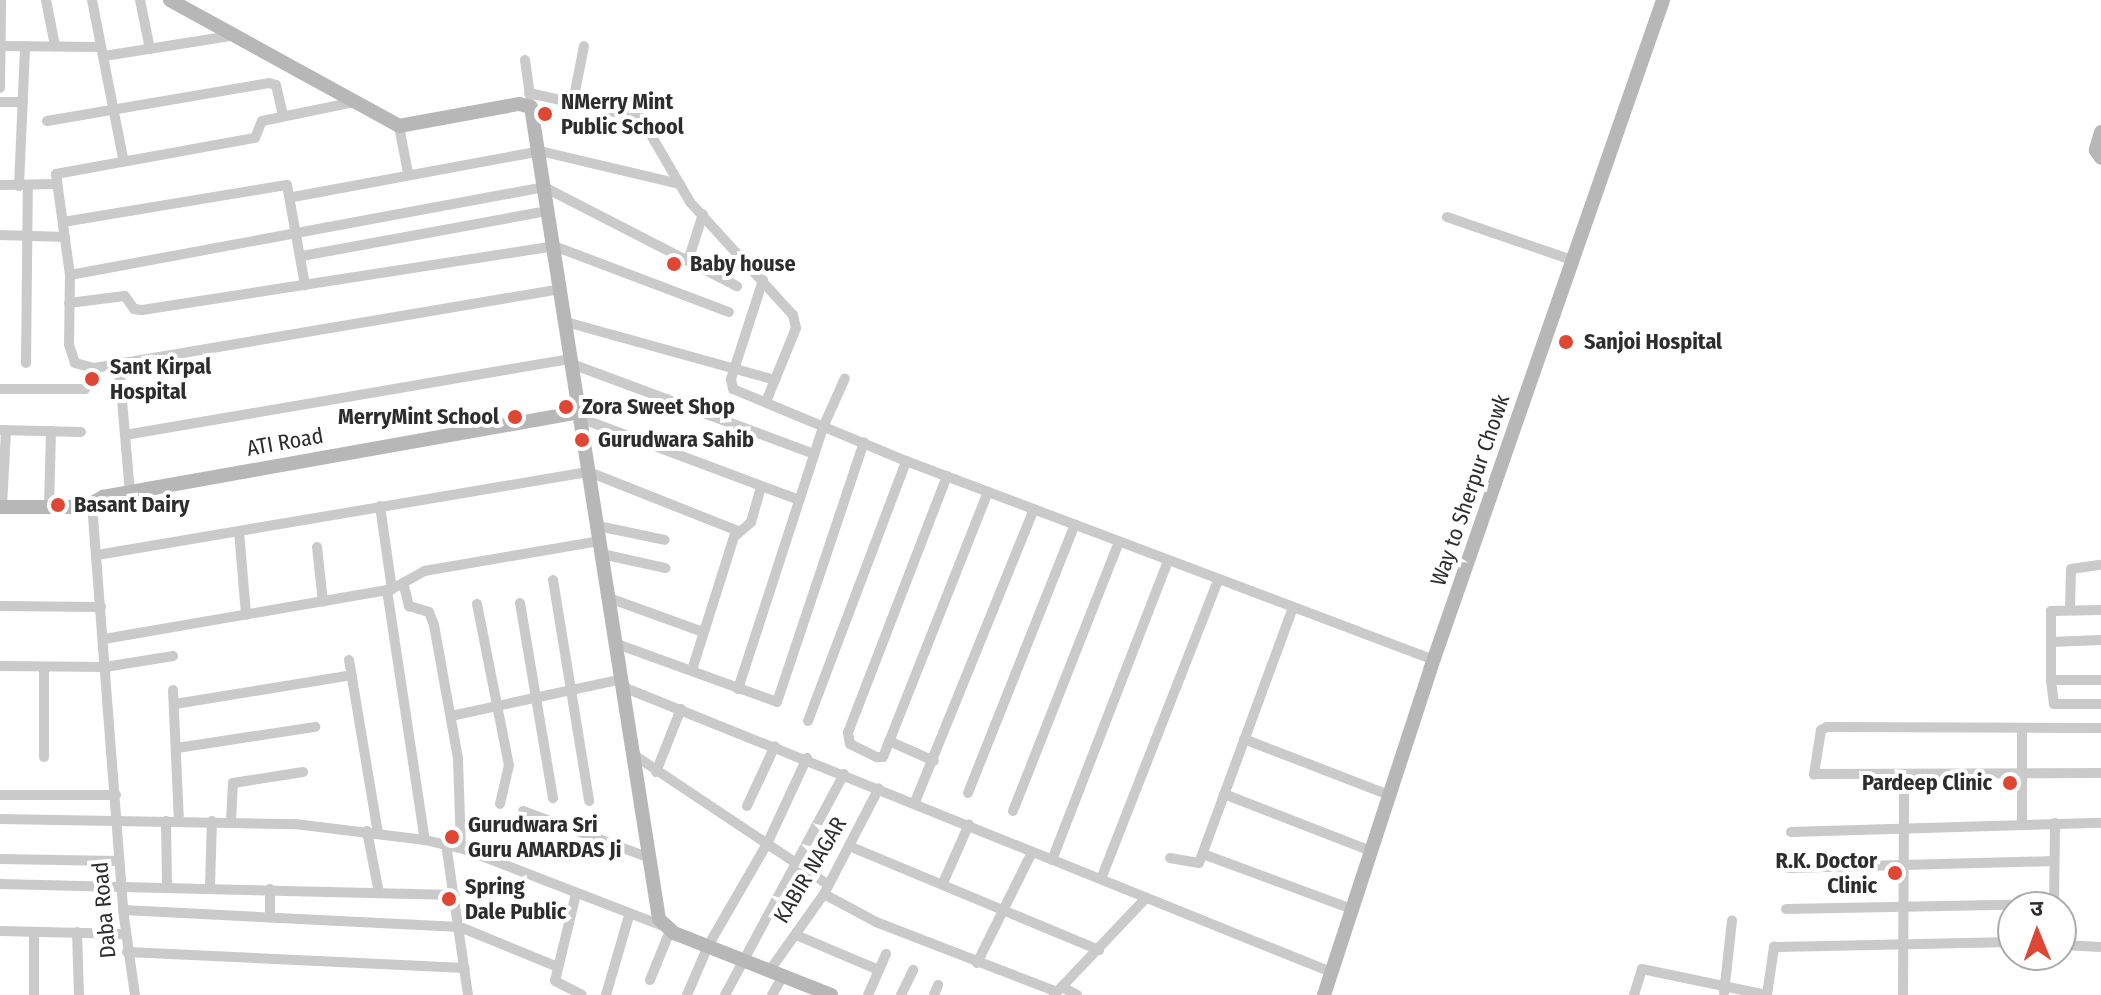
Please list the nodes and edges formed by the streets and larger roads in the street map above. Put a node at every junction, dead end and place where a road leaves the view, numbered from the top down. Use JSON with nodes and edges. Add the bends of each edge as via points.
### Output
{"nodes":[{"id":1,"x":1,"y":0,"type":"edge"},
{"id":2,"x":46,"y":0,"type":"edge"},
{"id":3,"x":92,"y":0,"type":"edge"},
{"id":4,"x":140,"y":0,"type":"edge"},
{"id":5,"x":170,"y":0,"type":"edge"},
{"id":6,"x":1663,"y":0,"type":"edge"},
{"id":7,"x":230,"y":36,"type":"junction"},
{"id":8,"x":1,"y":46,"type":"edge"},
{"id":9,"x":25,"y":46,"type":"junction"},
{"id":10,"x":55,"y":46,"type":"junction"},
{"id":11,"x":584,"y":46,"type":"dead end"},
{"id":12,"x":150,"y":49,"type":"junction"},
{"id":13,"x":102,"y":52,"type":"junction"},
{"id":14,"x":525,"y":60,"type":"dead end"},
{"id":15,"x":0,"y":88,"type":"edge"},
{"id":16,"x":530,"y":100,"type":"junction"},
{"id":17,"x":0,"y":102,"type":"edge"},
{"id":18,"x":23,"y":102,"type":"junction"},
{"id":19,"x":573,"y":102,"type":"junction"},
{"id":20,"x":350,"y":103,"type":"junction"},
{"id":21,"x":114,"y":111,"type":"junction"},
{"id":22,"x":283,"y":116,"type":"junction"},
{"id":23,"x":47,"y":121,"type":"dead end"},
{"id":24,"x":399,"y":126,"type":"junction"},
{"id":25,"x":2101,"y":132,"type":"edge"},
{"id":26,"x":540,"y":151,"type":"junction"},
{"id":27,"x":123,"y":158,"type":"junction"},
{"id":28,"x":2101,"y":158,"type":"edge"},
{"id":29,"x":408,"y":173,"type":"junction"},
{"id":30,"x":57,"y":184,"type":"junction"},
{"id":31,"x":680,"y":184,"type":"junction"},
{"id":32,"x":0,"y":185,"type":"edge"},
{"id":33,"x":24,"y":185,"type":"junction"},
{"id":34,"x":544,"y":187,"type":"junction"},
{"id":35,"x":293,"y":197,"type":"junction"},
{"id":36,"x":548,"y":211,"type":"junction"},
{"id":37,"x":703,"y":214,"type":"junction"},
{"id":38,"x":1447,"y":217,"type":"dead end"},
{"id":39,"x":63,"y":222,"type":"junction"},
{"id":40,"x":299,"y":233,"type":"junction"},
{"id":41,"x":0,"y":235,"type":"edge"},
{"id":42,"x":27,"y":236,"type":"junction"},
{"id":43,"x":65,"y":237,"type":"junction"},
{"id":44,"x":554,"y":246,"type":"junction"},
{"id":45,"x":302,"y":256,"type":"junction"},
{"id":46,"x":1572,"y":260,"type":"junction"},
{"id":47,"x":688,"y":261,"type":"junction"},
{"id":48,"x":70,"y":275,"type":"junction"},
{"id":49,"x":763,"y":280,"type":"junction"},
{"id":50,"x":305,"y":285,"type":"junction"},
{"id":51,"x":737,"y":286,"type":"dead end"},
{"id":52,"x":560,"y":289,"type":"junction"},
{"id":53,"x":69,"y":303,"type":"junction"},
{"id":54,"x":729,"y":312,"type":"dead end"},
{"id":55,"x":566,"y":322,"type":"junction"},
{"id":56,"x":572,"y":362,"type":"junction"},
{"id":57,"x":26,"y":363,"type":"dead end"},
{"id":58,"x":119,"y":365,"type":"junction"},
{"id":59,"x":735,"y":366,"type":"junction"},
{"id":60,"x":94,"y":368,"type":"junction"},
{"id":61,"x":845,"y":378,"type":"dead end"},
{"id":62,"x":775,"y":380,"type":"junction"},
{"id":63,"x":0,"y":389,"type":"edge"},
{"id":64,"x":766,"y":402,"type":"junction"},
{"id":65,"x":580,"y":415,"type":"junction"},
{"id":66,"x":824,"y":425,"type":"junction"},
{"id":67,"x":3,"y":430,"type":"edge"},
{"id":68,"x":51,"y":431,"type":"junction"},
{"id":69,"x":81,"y":432,"type":"dead end"},
{"id":70,"x":125,"y":435,"type":"junction"},
{"id":71,"x":864,"y":442,"type":"junction"},
{"id":72,"x":814,"y":454,"type":"junction"},
{"id":73,"x":906,"y":461,"type":"junction"},
{"id":74,"x":589,"y":472,"type":"junction"},
{"id":75,"x":947,"y":476,"type":"junction"},
{"id":76,"x":761,"y":486,"type":"junction"},
{"id":77,"x":988,"y":492,"type":"junction"},
{"id":78,"x":130,"y":493,"type":"junction"},
{"id":79,"x":799,"y":500,"type":"junction"},
{"id":80,"x":92,"y":504,"type":"junction"},
{"id":81,"x":380,"y":506,"type":"junction"},
{"id":82,"x":1,"y":507,"type":"edge"},
{"id":83,"x":49,"y":507,"type":"junction"},
{"id":84,"x":1034,"y":509,"type":"junction"},
{"id":85,"x":1075,"y":524,"type":"junction"},
{"id":86,"x":239,"y":531,"type":"junction"},
{"id":87,"x":738,"y":531,"type":"junction"},
{"id":88,"x":665,"y":540,"type":"dead end"},
{"id":89,"x":600,"y":541,"type":"junction"},
{"id":90,"x":1119,"y":542,"type":"junction"},
{"id":91,"x":317,"y":547,"type":"dead end"},
{"id":92,"x":97,"y":555,"type":"junction"},
{"id":93,"x":1168,"y":561,"type":"junction"},
{"id":94,"x":2101,"y":565,"type":"edge"},
{"id":95,"x":665,"y":568,"type":"dead end"},
{"id":96,"x":553,"y":580,"type":"dead end"},
{"id":97,"x":1218,"y":580,"type":"junction"},
{"id":98,"x":404,"y":586,"type":"junction"},
{"id":99,"x":390,"y":590,"type":"junction"},
{"id":100,"x":609,"y":598,"type":"junction"},
{"id":101,"x":323,"y":602,"type":"junction"},
{"id":102,"x":520,"y":603,"type":"dead end"},
{"id":103,"x":477,"y":604,"type":"dead end"},
{"id":104,"x":0,"y":606,"type":"edge"},
{"id":105,"x":101,"y":607,"type":"junction"},
{"id":106,"x":1293,"y":608,"type":"junction"},
{"id":107,"x":2070,"y":609,"type":"junction"},
{"id":108,"x":2101,"y":610,"type":"edge"},
{"id":109,"x":246,"y":615,"type":"junction"},
{"id":110,"x":703,"y":632,"type":"junction"},
{"id":111,"x":104,"y":639,"type":"junction"},
{"id":112,"x":2101,"y":640,"type":"edge"},
{"id":113,"x":2051,"y":642,"type":"junction"},
{"id":114,"x":617,"y":644,"type":"junction"},
{"id":115,"x":173,"y":656,"type":"dead end"},
{"id":116,"x":349,"y":660,"type":"dead end"},
{"id":117,"x":1434,"y":660,"type":"junction"},
{"id":118,"x":0,"y":666,"type":"edge"},
{"id":119,"x":44,"y":667,"type":"junction"},
{"id":120,"x":105,"y":667,"type":"junction"},
{"id":121,"x":692,"y":670,"type":"junction"},
{"id":122,"x":352,"y":675,"type":"junction"},
{"id":123,"x":2051,"y":680,"type":"junction"},
{"id":124,"x":2101,"y":680,"type":"edge"},
{"id":125,"x":623,"y":683,"type":"junction"},
{"id":126,"x":572,"y":687,"type":"junction"},
{"id":127,"x":738,"y":689,"type":"junction"},
{"id":128,"x":173,"y":690,"type":"dead end"},
{"id":129,"x":536,"y":695,"type":"junction"},
{"id":130,"x":175,"y":704,"type":"junction"},
{"id":131,"x":2101,"y":704,"type":"edge"},
{"id":132,"x":497,"y":705,"type":"junction"},
{"id":133,"x":681,"y":709,"type":"junction"},
{"id":134,"x":451,"y":716,"type":"junction"},
{"id":135,"x":808,"y":721,"type":"dead end"},
{"id":136,"x":315,"y":727,"type":"dead end"},
{"id":137,"x":2101,"y":728,"type":"edge"},
{"id":138,"x":2022,"y":729,"type":"junction"},
{"id":139,"x":1244,"y":739,"type":"junction"},
{"id":140,"x":889,"y":741,"type":"junction"},
{"id":141,"x":775,"y":746,"type":"junction"},
{"id":142,"x":177,"y":748,"type":"junction"},
{"id":143,"x":634,"y":755,"type":"junction"},
{"id":144,"x":44,"y":757,"type":"dead end"},
{"id":145,"x":807,"y":758,"type":"junction"},
{"id":146,"x":934,"y":761,"type":"junction"},
{"id":147,"x":303,"y":772,"type":"dead end"},
{"id":148,"x":656,"y":772,"type":"junction"},
{"id":149,"x":2101,"y":773,"type":"edge"},
{"id":150,"x":844,"y":774,"type":"junction"},
{"id":151,"x":2021,"y":775,"type":"junction"},
{"id":152,"x":1904,"y":777,"type":"junction"},
{"id":153,"x":879,"y":788,"type":"junction"},
{"id":154,"x":968,"y":793,"type":"dead end"},
{"id":155,"x":1224,"y":794,"type":"junction"},
{"id":156,"x":0,"y":795,"type":"edge"},
{"id":157,"x":116,"y":795,"type":"junction"},
{"id":158,"x":1389,"y":795,"type":"junction"},
{"id":159,"x":553,"y":798,"type":"dead end"},
{"id":160,"x":589,"y":801,"type":"dead end"},
{"id":161,"x":915,"y":802,"type":"junction"},
{"id":162,"x":500,"y":804,"type":"dead end"},
{"id":163,"x":747,"y":806,"type":"dead end"},
{"id":164,"x":523,"y":811,"type":"dead end"},
{"id":165,"x":1013,"y":811,"type":"dead end"},
{"id":166,"x":0,"y":819,"type":"edge"},
{"id":167,"x":117,"y":820,"type":"junction"},
{"id":168,"x":179,"y":820,"type":"junction"},
{"id":169,"x":166,"y":821,"type":"junction"},
{"id":170,"x":212,"y":821,"type":"junction"},
{"id":171,"x":231,"y":821,"type":"junction"},
{"id":172,"x":2055,"y":823,"type":"junction"},
{"id":173,"x":2101,"y":823,"type":"edge"},
{"id":174,"x":969,"y":824,"type":"junction"},
{"id":175,"x":2022,"y":824,"type":"junction"},
{"id":176,"x":1903,"y":829,"type":"junction"},
{"id":177,"x":372,"y":832,"type":"junction"},
{"id":178,"x":1791,"y":832,"type":"dead end"},
{"id":179,"x":425,"y":840,"type":"junction"},
{"id":180,"x":446,"y":844,"type":"junction"},
{"id":181,"x":767,"y":844,"type":"junction"},
{"id":182,"x":849,"y":846,"type":"junction"},
{"id":183,"x":461,"y":848,"type":"junction"},
{"id":184,"x":1371,"y":851,"type":"junction"},
{"id":185,"x":1032,"y":852,"type":"junction"},
{"id":186,"x":1203,"y":854,"type":"junction"},
{"id":187,"x":650,"y":858,"type":"junction"},
{"id":188,"x":1170,"y":858,"type":"dead end"},
{"id":189,"x":0,"y":859,"type":"edge"},
{"id":190,"x":1052,"y":860,"type":"junction"},
{"id":191,"x":119,"y":861,"type":"junction"},
{"id":192,"x":2054,"y":861,"type":"junction"},
{"id":193,"x":1904,"y":863,"type":"junction"},
{"id":194,"x":796,"y":866,"type":"junction"},
{"id":195,"x":1789,"y":868,"type":"dead end"},
{"id":196,"x":1101,"y":879,"type":"junction"},
{"id":197,"x":943,"y":883,"type":"junction"},
{"id":198,"x":0,"y":884,"type":"edge"},
{"id":199,"x":167,"y":885,"type":"junction"},
{"id":200,"x":121,"y":887,"type":"junction"},
{"id":201,"x":210,"y":887,"type":"junction"},
{"id":202,"x":270,"y":889,"type":"junction"},
{"id":203,"x":827,"y":890,"type":"junction"},
{"id":204,"x":2054,"y":891,"type":"edge"},
{"id":205,"x":379,"y":893,"type":"junction"},
{"id":206,"x":576,"y":894,"type":"junction"},
{"id":207,"x":455,"y":895,"type":"junction"},
{"id":208,"x":1146,"y":898,"type":"junction"},
{"id":209,"x":1997,"y":906,"type":"edge"},
{"id":210,"x":1904,"y":907,"type":"junction"},
{"id":211,"x":1005,"y":909,"type":"junction"},
{"id":212,"x":1352,"y":909,"type":"junction"},
{"id":213,"x":1786,"y":909,"type":"dead end"},
{"id":214,"x":123,"y":910,"type":"junction"},
{"id":215,"x":270,"y":915,"type":"junction"},
{"id":216,"x":629,"y":916,"type":"junction"},
{"id":217,"x":1732,"y":920,"type":"dead end"},
{"id":218,"x":460,"y":927,"type":"junction"},
{"id":219,"x":666,"y":929,"type":"junction"},
{"id":220,"x":0,"y":931,"type":"edge"},
{"id":221,"x":34,"y":932,"type":"junction"},
{"id":222,"x":77,"y":932,"type":"junction"},
{"id":223,"x":125,"y":934,"type":"junction"},
{"id":224,"x":796,"y":935,"type":"junction"},
{"id":225,"x":1903,"y":942,"type":"junction"},
{"id":226,"x":1997,"y":942,"type":"edge"},
{"id":227,"x":708,"y":946,"type":"junction"},
{"id":228,"x":2077,"y":946,"type":"edge"},
{"id":229,"x":2101,"y":947,"type":"edge"},
{"id":230,"x":1099,"y":950,"type":"junction"},
{"id":231,"x":127,"y":952,"type":"junction"},
{"id":232,"x":886,"y":954,"type":"dead end"},
{"id":233,"x":744,"y":960,"type":"junction"},
{"id":234,"x":977,"y":963,"type":"junction"},
{"id":235,"x":558,"y":967,"type":"junction"},
{"id":236,"x":465,"y":968,"type":"junction"},
{"id":237,"x":879,"y":970,"type":"junction"},
{"id":238,"x":913,"y":970,"type":"dead end"},
{"id":239,"x":1331,"y":972,"type":"junction"},
{"id":240,"x":777,"y":973,"type":"junction"},
{"id":241,"x":650,"y":980,"type":"dead end"},
{"id":242,"x":1683,"y":982,"type":"junction"},
{"id":243,"x":1058,"y":991,"type":"edge"},
{"id":244,"x":1724,"y":992,"type":"edge"},
{"id":245,"x":34,"y":995,"type":"edge"},
{"id":246,"x":79,"y":995,"type":"edge"},
{"id":247,"x":135,"y":995,"type":"edge"},
{"id":248,"x":468,"y":995,"type":"edge"},
{"id":249,"x":582,"y":995,"type":"edge"},
{"id":250,"x":606,"y":995,"type":"edge"},
{"id":251,"x":687,"y":995,"type":"edge"},
{"id":252,"x":725,"y":995,"type":"edge"},
{"id":253,"x":772,"y":995,"type":"edge"},
{"id":254,"x":831,"y":995,"type":"edge"},
{"id":255,"x":868,"y":995,"type":"edge"},
{"id":256,"x":901,"y":995,"type":"edge"},
{"id":257,"x":1077,"y":995,"type":"edge"},
{"id":258,"x":1324,"y":995,"type":"edge"},
{"id":259,"x":1634,"y":995,"type":"edge"},
{"id":260,"x":1680,"y":995,"type":"edge"},
{"id":261,"x":1767,"y":995,"type":"edge"},
{"id":262,"x":1903,"y":995,"type":"edge"}],
"edges":[{"from":1,"to":8,"type":"street"},
{"from":2,"to":10,"type":"street"},
{"from":3,"to":13,"type":"street"},
{"from":4,"to":12,"type":"street"},
{"from":5,"to":7,"type":"street"},
{"from":6,"to":46,"type":"street","name":"Way to Sherpur Chowk"},
{"from":7,"to":12,"type":"street"},
{"from":7,"to":20,"type":"street"},
{"from":8,"to":9,"type":"street"},
{"from":8,"to":15,"type":"street"},
{"from":9,"to":10,"type":"street"},
{"from":9,"to":18,"type":"street"},
{"from":10,"to":13,"type":"street"},
{"from":11,"to":19,"type":"street"},
{"from":12,"to":13,"type":"street"},
{"from":13,"to":21,"type":"street"},
{"from":14,"to":16,"type":"street"},
{"from":16,"to":19,"type":"street"},
{"from":16,"to":24,"type":"street"},
{"from":16,"to":26,"type":"street"},
{"from":17,"to":18,"type":"street"},
{"from":18,"to":33,"type":"street"},
{"from":19,"to":31,"type":"street","via":[[641,118]]},
{"from":20,"to":22,"type":"street"},
{"from":20,"to":24,"type":"street"},
{"from":21,"to":22,"type":"street","via":[[272,83]]},
{"from":21,"to":23,"type":"street"},
{"from":21,"to":27,"type":"street"},
{"from":22,"to":27,"type":"street","via":[[261,122],[255,138]]},
{"from":24,"to":29,"type":"street"},
{"from":25,"to":28,"type":"street","via":[[2096,150]]},
{"from":26,"to":29,"type":"street"},
{"from":26,"to":31,"type":"street"},
{"from":26,"to":34,"type":"street"},
{"from":27,"to":30,"type":"street","via":[[60,171]]},
{"from":29,"to":35,"type":"street"},
{"from":30,"to":33,"type":"street"},
{"from":30,"to":39,"type":"street"},
{"from":31,"to":37,"type":"street"},
{"from":32,"to":33,"type":"street"},
{"from":33,"to":42,"type":"street"},
{"from":34,"to":36,"type":"street"},
{"from":34,"to":40,"type":"street"},
{"from":34,"to":47,"type":"street"},
{"from":35,"to":39,"type":"street","via":[[290,187],[281,185]]},
{"from":35,"to":40,"type":"street"},
{"from":36,"to":44,"type":"street"},
{"from":36,"to":45,"type":"street"},
{"from":37,"to":47,"type":"street"},
{"from":37,"to":49,"type":"street"},
{"from":38,"to":46,"type":"street"},
{"from":39,"to":43,"type":"street"},
{"from":40,"to":45,"type":"street"},
{"from":40,"to":48,"type":"street"},
{"from":41,"to":42,"type":"street"},
{"from":42,"to":43,"type":"street"},
{"from":42,"to":57,"type":"street"},
{"from":43,"to":48,"type":"street"},
{"from":44,"to":50,"type":"street"},
{"from":44,"to":52,"type":"street"},
{"from":44,"to":54,"type":"street"},
{"from":45,"to":50,"type":"street"},
{"from":46,"to":117,"type":"street","name":"Way to Sherpur Chowk"},
{"from":47,"to":51,"type":"street"},
{"from":48,"to":53,"type":"street"},
{"from":49,"to":59,"type":"street"},
{"from":49,"to":62,"type":"street","via":[[796,321]]},
{"from":50,"to":53,"type":"street","via":[[142,310],[134,309],[125,296]]},
{"from":52,"to":55,"type":"street"},
{"from":52,"to":58,"type":"street"},
{"from":53,"to":60,"type":"street","via":[[67,326],[75,363]]},
{"from":55,"to":56,"type":"street"},
{"from":55,"to":59,"type":"street"},
{"from":56,"to":65,"type":"street"},
{"from":56,"to":70,"type":"street"},
{"from":56,"to":72,"type":"street"},
{"from":58,"to":60,"type":"street"},
{"from":58,"to":70,"type":"street"},
{"from":59,"to":62,"type":"street"},
{"from":59,"to":64,"type":"street","via":[[731,387]]},
{"from":60,"to":63,"type":"street","via":[[85,389]]},
{"from":61,"to":66,"type":"street"},
{"from":62,"to":64,"type":"street"},
{"from":64,"to":66,"type":"street"},
{"from":65,"to":74,"type":"street"},
{"from":65,"to":76,"type":"street"},
{"from":65,"to":78,"type":"street","name":"ATI Road"},
{"from":66,"to":71,"type":"street"},
{"from":66,"to":72,"type":"street"},
{"from":67,"to":68,"type":"street"},
{"from":67,"to":82,"type":"street"},
{"from":68,"to":69,"type":"street"},
{"from":68,"to":83,"type":"street"},
{"from":70,"to":78,"type":"street"},
{"from":71,"to":73,"type":"street"},
{"from":71,"to":127,"type":"street","via":[[778,700],[773,703]]},
{"from":72,"to":79,"type":"street"},
{"from":73,"to":75,"type":"street"},
{"from":73,"to":135,"type":"street"},
{"from":74,"to":81,"type":"street"},
{"from":74,"to":87,"type":"street"},
{"from":74,"to":89,"type":"street"},
{"from":75,"to":77,"type":"street"},
{"from":75,"to":140,"type":"street","via":[[847,738],[880,758]]},
{"from":76,"to":79,"type":"street"},
{"from":76,"to":87,"type":"street","via":[[751,522]]},
{"from":77,"to":84,"type":"street"},
{"from":77,"to":140,"type":"street"},
{"from":78,"to":80,"type":"street","name":"ATI Road"},
{"from":79,"to":127,"type":"street"},
{"from":80,"to":83,"type":"street","name":"ATI Road"},
{"from":80,"to":92,"type":"street","name":"Daba Road"},
{"from":81,"to":86,"type":"street"},
{"from":81,"to":99,"type":"street"},
{"from":82,"to":83,"type":"street","name":"ATI Road"},
{"from":84,"to":85,"type":"street"},
{"from":84,"to":146,"type":"street"},
{"from":85,"to":90,"type":"street"},
{"from":85,"to":154,"type":"street"},
{"from":86,"to":92,"type":"street"},
{"from":86,"to":109,"type":"street"},
{"from":87,"to":110,"type":"street"},
{"from":88,"to":89,"type":"street"},
{"from":89,"to":95,"type":"street"},
{"from":89,"to":98,"type":"street","via":[[424,571]]},
{"from":89,"to":100,"type":"street"},
{"from":90,"to":93,"type":"street"},
{"from":90,"to":165,"type":"street"},
{"from":91,"to":101,"type":"street"},
{"from":92,"to":105,"type":"street","name":"Daba Road"},
{"from":93,"to":97,"type":"street"},
{"from":93,"to":190,"type":"street"},
{"from":94,"to":107,"type":"street","via":[[2071,569]]},
{"from":96,"to":126,"type":"street"},
{"from":97,"to":106,"type":"street"},
{"from":97,"to":196,"type":"street"},
{"from":98,"to":99,"type":"street"},
{"from":98,"to":134,"type":"street","via":[[409,606],[432,616]]},
{"from":99,"to":101,"type":"street"},
{"from":99,"to":179,"type":"street"},
{"from":100,"to":110,"type":"street"},
{"from":100,"to":114,"type":"street"},
{"from":101,"to":109,"type":"street"},
{"from":102,"to":129,"type":"street"},
{"from":103,"to":132,"type":"street"},
{"from":104,"to":105,"type":"street"},
{"from":105,"to":111,"type":"street","name":"Daba Road"},
{"from":106,"to":117,"type":"street"},
{"from":106,"to":139,"type":"street"},
{"from":107,"to":108,"type":"street"},
{"from":107,"to":113,"type":"street","via":[[2051,611]]},
{"from":109,"to":111,"type":"street"},
{"from":110,"to":121,"type":"street"},
{"from":111,"to":120,"type":"street","name":"Daba Road"},
{"from":112,"to":113,"type":"street"},
{"from":113,"to":123,"type":"street"},
{"from":114,"to":121,"type":"street"},
{"from":114,"to":125,"type":"street"},
{"from":115,"to":120,"type":"street"},
{"from":116,"to":122,"type":"street"},
{"from":117,"to":158,"type":"street","name":"Way to Sherpur Chowk"},
{"from":118,"to":119,"type":"street"},
{"from":119,"to":120,"type":"street"},
{"from":119,"to":144,"type":"street"},
{"from":120,"to":157,"type":"street","name":"Daba Road"},
{"from":121,"to":127,"type":"street"},
{"from":122,"to":130,"type":"street"},
{"from":122,"to":177,"type":"street"},
{"from":123,"to":124,"type":"street"},
{"from":123,"to":131,"type":"street","via":[[2054,704]]},
{"from":125,"to":126,"type":"street"},
{"from":125,"to":133,"type":"street"},
{"from":125,"to":143,"type":"street"},
{"from":126,"to":129,"type":"street"},
{"from":126,"to":160,"type":"street"},
{"from":128,"to":130,"type":"street"},
{"from":129,"to":132,"type":"street"},
{"from":129,"to":159,"type":"street"},
{"from":130,"to":142,"type":"street"},
{"from":132,"to":134,"type":"street"},
{"from":132,"to":162,"type":"street","via":[[509,772]]},
{"from":133,"to":141,"type":"street"},
{"from":133,"to":148,"type":"street"},
{"from":134,"to":183,"type":"street"},
{"from":136,"to":142,"type":"street"},
{"from":137,"to":138,"type":"street"},
{"from":138,"to":151,"type":"street"},
{"from":138,"to":152,"type":"street","via":[[1821,730],[1815,777]]},
{"from":139,"to":155,"type":"street"},
{"from":139,"to":158,"type":"street"},
{"from":140,"to":146,"type":"street"},
{"from":141,"to":145,"type":"street"},
{"from":141,"to":163,"type":"street"},
{"from":142,"to":168,"type":"street"},
{"from":143,"to":148,"type":"street"},
{"from":143,"to":187,"type":"street"},
{"from":145,"to":150,"type":"street"},
{"from":145,"to":181,"type":"street"},
{"from":146,"to":161,"type":"street"},
{"from":147,"to":171,"type":"street","via":[[233,783]]},
{"from":148,"to":181,"type":"street"},
{"from":149,"to":151,"type":"street"},
{"from":150,"to":153,"type":"street"},
{"from":150,"to":194,"type":"street"},
{"from":151,"to":152,"type":"street"},
{"from":151,"to":175,"type":"street"},
{"from":152,"to":176,"type":"street"},
{"from":153,"to":161,"type":"street"},
{"from":153,"to":182,"type":"street","name":"KABIR NAGAR"},
{"from":155,"to":184,"type":"street"},
{"from":155,"to":186,"type":"street"},
{"from":156,"to":157,"type":"street"},
{"from":157,"to":167,"type":"street","name":"Daba Road"},
{"from":158,"to":184,"type":"street","name":"Way to Sherpur Chowk"},
{"from":161,"to":174,"type":"street"},
{"from":164,"to":187,"type":"street"},
{"from":166,"to":167,"type":"street"},
{"from":167,"to":169,"type":"street"},
{"from":167,"to":191,"type":"street","name":"Daba Road"},
{"from":168,"to":169,"type":"street"},
{"from":168,"to":170,"type":"street"},
{"from":169,"to":199,"type":"street"},
{"from":170,"to":171,"type":"street"},
{"from":170,"to":201,"type":"street"},
{"from":171,"to":177,"type":"street"},
{"from":172,"to":173,"type":"street"},
{"from":172,"to":175,"type":"street"},
{"from":172,"to":192,"type":"street"},
{"from":174,"to":185,"type":"street"},
{"from":174,"to":197,"type":"street"},
{"from":175,"to":176,"type":"street"},
{"from":176,"to":178,"type":"street"},
{"from":176,"to":193,"type":"street"},
{"from":177,"to":179,"type":"street"},
{"from":177,"to":205,"type":"street"},
{"from":179,"to":180,"type":"street"},
{"from":180,"to":183,"type":"street"},
{"from":180,"to":207,"type":"street"},
{"from":181,"to":194,"type":"street"},
{"from":181,"to":227,"type":"street"},
{"from":182,"to":197,"type":"street"},
{"from":182,"to":203,"type":"street","name":"KABIR NAGAR"},
{"from":183,"to":206,"type":"street"},
{"from":184,"to":212,"type":"street","name":"Way to Sherpur Chowk"},
{"from":185,"to":190,"type":"street"},
{"from":185,"to":211,"type":"street"},
{"from":186,"to":188,"type":"street","via":[[1195,866]]},
{"from":186,"to":212,"type":"street"},
{"from":187,"to":219,"type":"street"},
{"from":189,"to":191,"type":"street"},
{"from":190,"to":196,"type":"street"},
{"from":191,"to":200,"type":"street","name":"Daba Road"},
{"from":192,"to":193,"type":"street"},
{"from":192,"to":204,"type":"street"},
{"from":193,"to":195,"type":"street"},
{"from":193,"to":210,"type":"street"},
{"from":194,"to":203,"type":"street"},
{"from":194,"to":233,"type":"street"},
{"from":196,"to":208,"type":"street"},
{"from":197,"to":211,"type":"street"},
{"from":198,"to":200,"type":"street"},
{"from":199,"to":200,"type":"street"},
{"from":199,"to":201,"type":"street"},
{"from":200,"to":214,"type":"street","name":"Daba Road"},
{"from":201,"to":202,"type":"street"},
{"from":202,"to":205,"type":"street"},
{"from":202,"to":215,"type":"street"},
{"from":203,"to":224,"type":"street","name":"KABIR NAGAR"},
{"from":203,"to":234,"type":"street"},
{"from":205,"to":207,"type":"street"},
{"from":206,"to":216,"type":"street"},
{"from":206,"to":235,"type":"street"},
{"from":207,"to":218,"type":"street"},
{"from":208,"to":230,"type":"street"},
{"from":208,"to":239,"type":"street"},
{"from":209,"to":210,"type":"street"},
{"from":210,"to":213,"type":"street"},
{"from":210,"to":225,"type":"street"},
{"from":211,"to":230,"type":"street"},
{"from":211,"to":234,"type":"street"},
{"from":212,"to":239,"type":"street","name":"Way to Sherpur Chowk"},
{"from":214,"to":215,"type":"street"},
{"from":214,"to":223,"type":"street","name":"Daba Road"},
{"from":215,"to":218,"type":"street"},
{"from":216,"to":219,"type":"street"},
{"from":216,"to":250,"type":"street"},
{"from":217,"to":244,"type":"street"},
{"from":218,"to":235,"type":"street"},
{"from":218,"to":236,"type":"street"},
{"from":219,"to":227,"type":"street"},
{"from":219,"to":241,"type":"street"},
{"from":220,"to":221,"type":"street"},
{"from":221,"to":222,"type":"street"},
{"from":221,"to":245,"type":"street"},
{"from":222,"to":223,"type":"street"},
{"from":222,"to":246,"type":"street"},
{"from":223,"to":231,"type":"street","name":"Daba Road"},
{"from":224,"to":237,"type":"street"},
{"from":224,"to":240,"type":"street","name":"KABIR NAGAR"},
{"from":225,"to":226,"type":"street"},
{"from":225,"to":261,"type":"street","via":[[1774,947]]},
{"from":225,"to":262,"type":"street"},
{"from":227,"to":233,"type":"street"},
{"from":227,"to":251,"type":"street"},
{"from":228,"to":229,"type":"street"},
{"from":230,"to":243,"type":"street"},
{"from":231,"to":236,"type":"street"},
{"from":231,"to":247,"type":"street","name":"Daba Road"},
{"from":232,"to":237,"type":"street"},
{"from":233,"to":240,"type":"street"},
{"from":233,"to":252,"type":"street"},
{"from":234,"to":243,"type":"street"},
{"from":235,"to":249,"type":"street","via":[[557,986]]},
{"from":236,"to":248,"type":"street"},
{"from":237,"to":255,"type":"street"},
{"from":238,"to":256,"type":"street"},
{"from":239,"to":258,"type":"street","name":"Way to Sherpur Chowk"},
{"from":240,"to":253,"type":"street","name":"KABIR NAGAR"},
{"from":240,"to":254,"type":"street"},
{"from":242,"to":244,"type":"street"},
{"from":242,"to":259,"type":"street","via":[[1642,969]]},
{"from":242,"to":260,"type":"street"},
{"from":243,"to":257,"type":"street"},
{"from":244,"to":261,"type":"street"}]}
